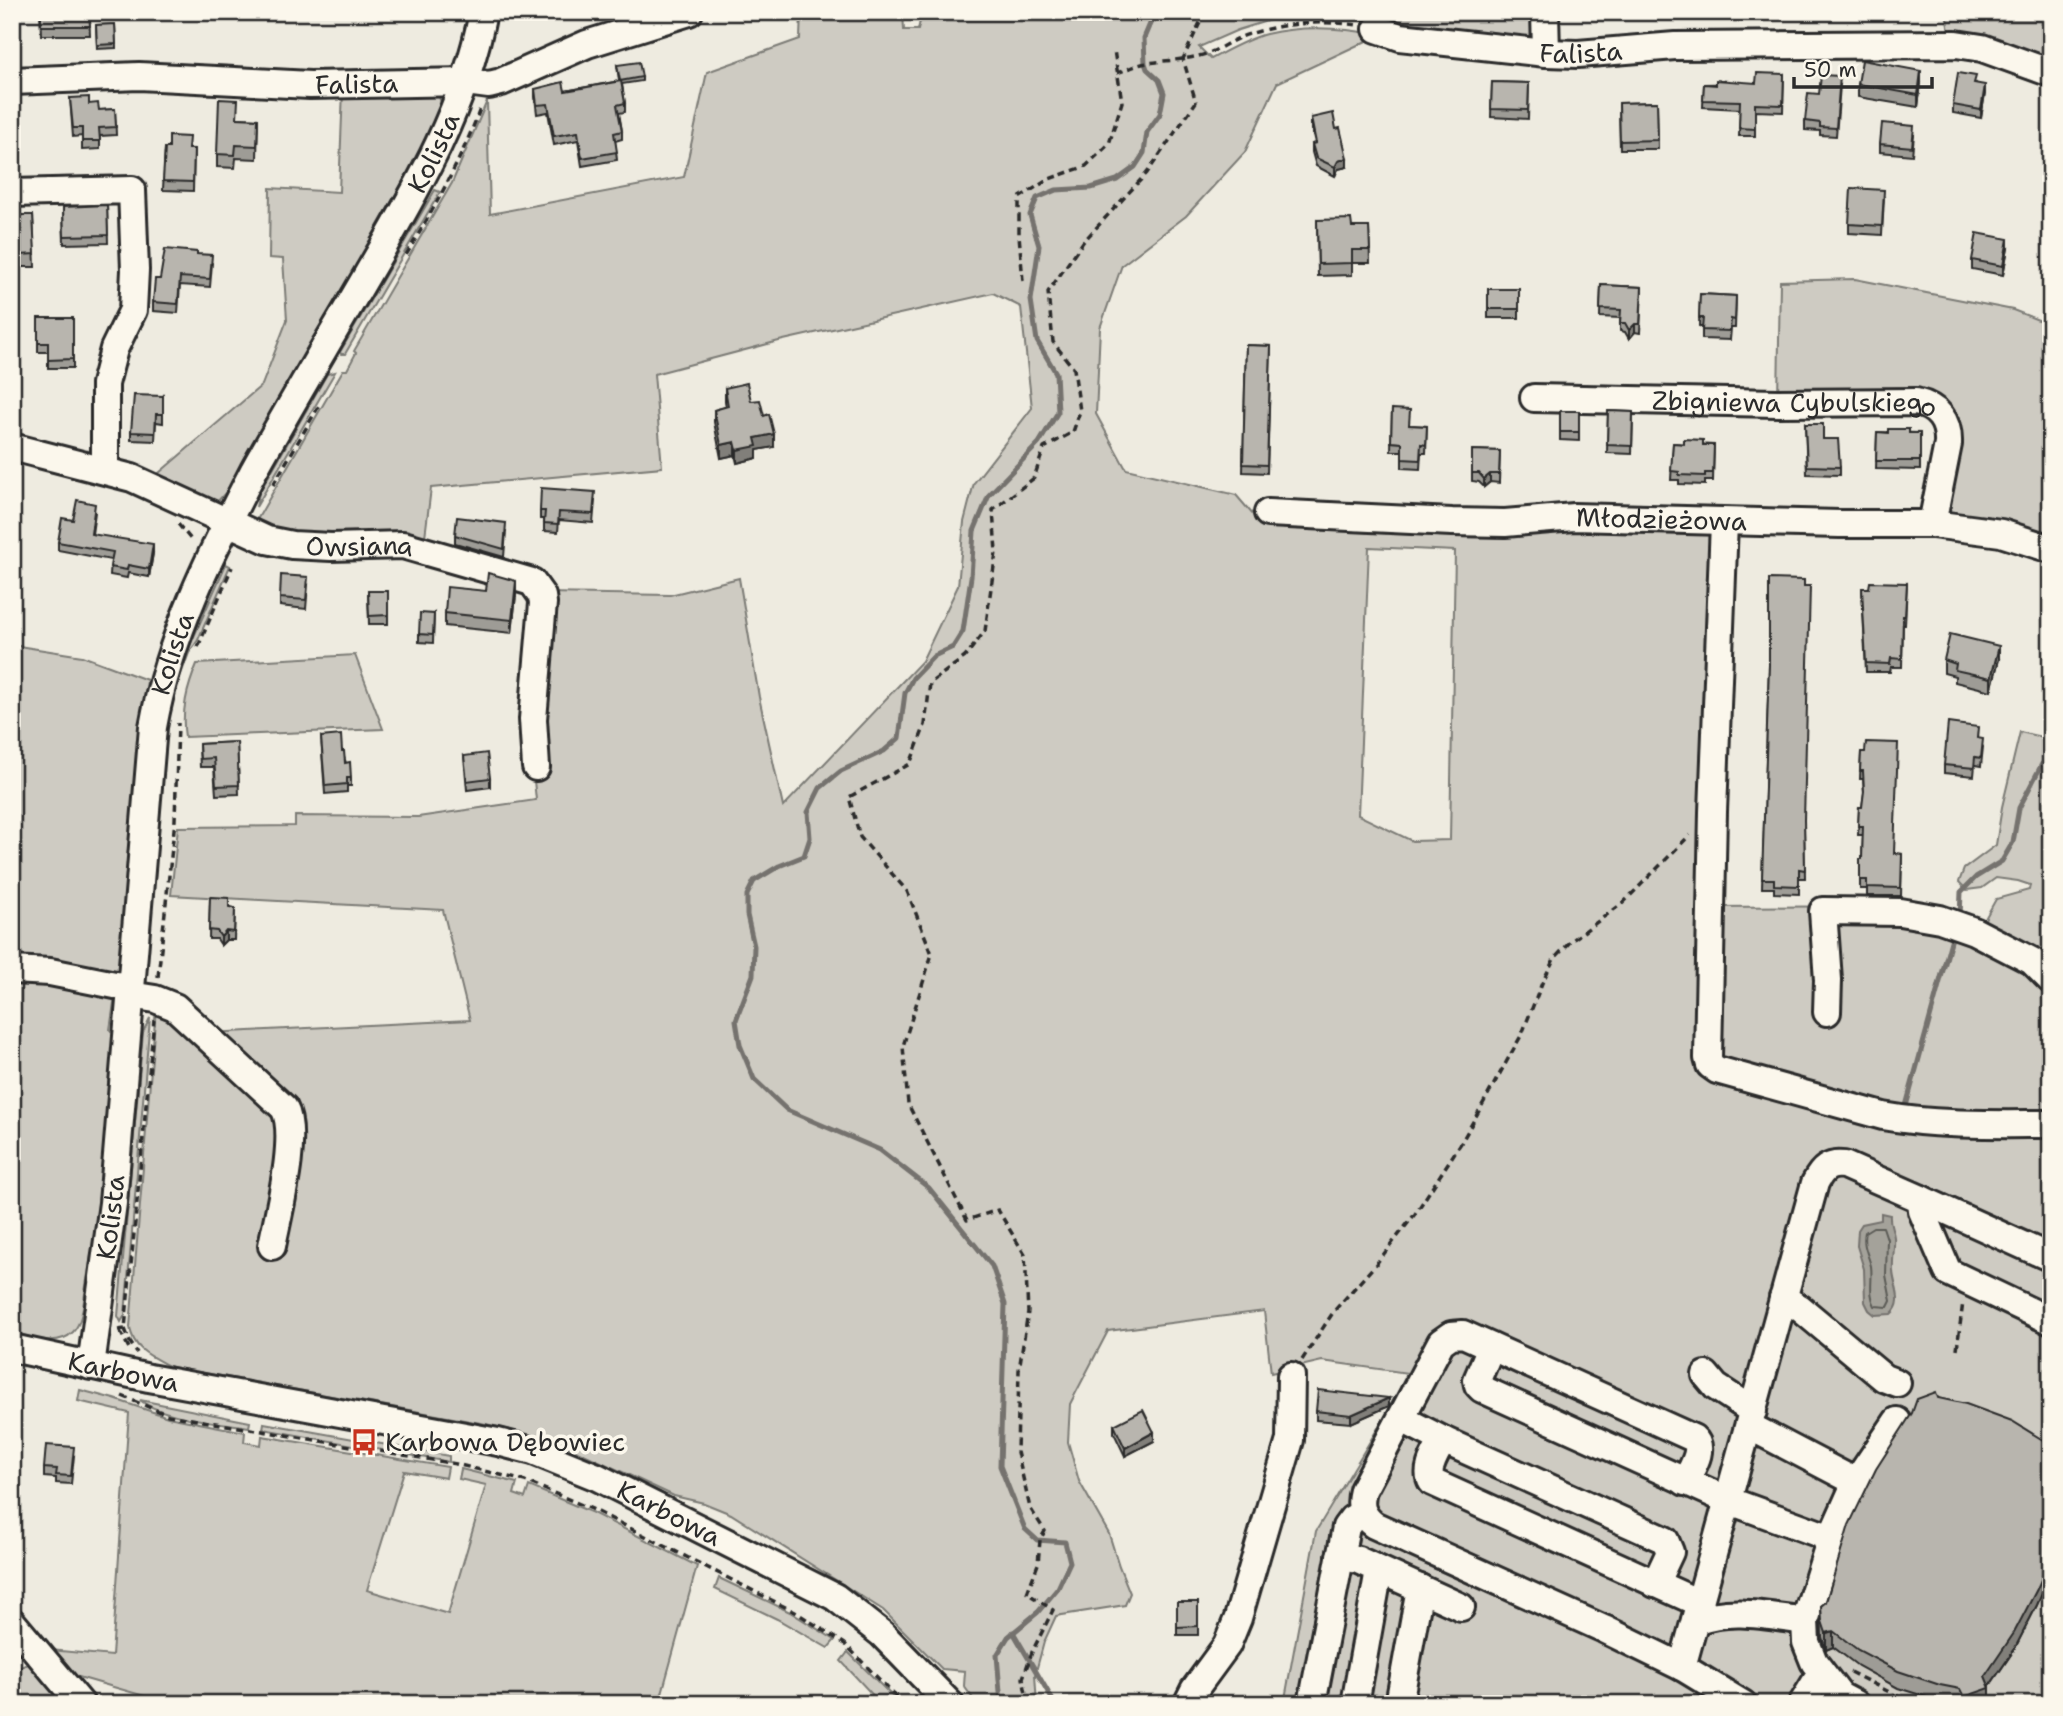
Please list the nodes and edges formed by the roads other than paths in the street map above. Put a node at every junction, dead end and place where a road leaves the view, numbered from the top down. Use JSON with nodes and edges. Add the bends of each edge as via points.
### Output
{"nodes":[{"id":1,"x":483,"y":12,"type":"edge"},
{"id":2,"x":689,"y":12,"type":"edge"},
{"id":3,"x":1545,"y":12,"type":"edge"},
{"id":4,"x":1377,"y":29,"type":"road end"},
{"id":5,"x":1546,"y":53,"type":"junction"},
{"id":6,"x":2051,"y":73,"type":"edge"},
{"id":7,"x":12,"y":81,"type":"edge"},
{"id":8,"x":477,"y":83,"type":"junction"},
{"id":9,"x":12,"y":193,"type":"edge"},
{"id":10,"x":1534,"y":398,"type":"dead end"},
{"id":11,"x":12,"y":447,"type":"edge"},
{"id":12,"x":105,"y":470,"type":"junction"},
{"id":13,"x":1268,"y":513,"type":"dead end"},
{"id":14,"x":1724,"y":522,"type":"junction"},
{"id":15,"x":226,"y":523,"type":"junction"},
{"id":16,"x":1932,"y":524,"type":"junction"},
{"id":17,"x":2051,"y":549,"type":"edge"},
{"id":18,"x":537,"y":766,"type":"dead end"},
{"id":19,"x":12,"y":971,"type":"edge"},
{"id":20,"x":2051,"y":980,"type":"edge"},
{"id":21,"x":142,"y":995,"type":"junction"},
{"id":22,"x":1827,"y":1012,"type":"dead end"},
{"id":23,"x":2051,"y":1124,"type":"edge"},
{"id":24,"x":1921,"y":1199,"type":"junction"},
{"id":25,"x":272,"y":1245,"type":"dead end"},
{"id":26,"x":2051,"y":1258,"type":"edge"},
{"id":27,"x":1783,"y":1298,"type":"junction"},
{"id":28,"x":2051,"y":1321,"type":"edge"},
{"id":29,"x":1492,"y":1347,"type":"junction"},
{"id":30,"x":12,"y":1348,"type":"edge"},
{"id":31,"x":91,"y":1366,"type":"junction"},
{"id":32,"x":1706,"y":1375,"type":"dead end"},
{"id":33,"x":1291,"y":1376,"type":"road end"},
{"id":34,"x":1897,"y":1383,"type":"dead end"},
{"id":35,"x":1751,"y":1418,"type":"junction"},
{"id":36,"x":1402,"y":1419,"type":"junction"},
{"id":37,"x":1897,"y":1420,"type":"dead end"},
{"id":38,"x":1443,"y":1440,"type":"junction"},
{"id":39,"x":1685,"y":1482,"type":"junction"},
{"id":40,"x":1856,"y":1482,"type":"junction"},
{"id":41,"x":1727,"y":1500,"type":"junction"},
{"id":42,"x":1363,"y":1513,"type":"junction"},
{"id":43,"x":1831,"y":1538,"type":"junction"},
{"id":44,"x":1340,"y":1556,"type":"junction"},
{"id":45,"x":1380,"y":1570,"type":"junction"},
{"id":46,"x":1656,"y":1584,"type":"junction"},
{"id":47,"x":1420,"y":1588,"type":"junction"},
{"id":48,"x":1461,"y":1607,"type":"dead end"},
{"id":49,"x":1697,"y":1612,"type":"junction"},
{"id":50,"x":1805,"y":1621,"type":"junction"},
{"id":51,"x":12,"y":1622,"type":"edge"},
{"id":52,"x":1682,"y":1667,"type":"junction"},
{"id":53,"x":1824,"y":1678,"type":"junction"},
{"id":54,"x":81,"y":1704,"type":"edge"},
{"id":55,"x":950,"y":1704,"type":"edge"},
{"id":56,"x":1188,"y":1704,"type":"edge"},
{"id":57,"x":1312,"y":1704,"type":"edge"},
{"id":58,"x":1354,"y":1704,"type":"edge"},
{"id":59,"x":1399,"y":1704,"type":"edge"},
{"id":60,"x":1743,"y":1704,"type":"edge"},
{"id":61,"x":1802,"y":1704,"type":"edge"},
{"id":62,"x":1855,"y":1704,"type":"edge"}],
"edges":[{"from":1,"to":8,"type":"street","name":"Kolista"},
{"from":2,"to":8,"type":"street","name":"Falista","via":[[587,44],[512,78]]},
{"from":3,"to":5,"type":"street"},
{"from":4,"to":5,"type":"street","name":"Falista","via":[[1400,37]]},
{"from":5,"to":6,"type":"street","name":"Falista","via":[[1675,46],[1931,43],[1982,48]]},
{"from":7,"to":8,"type":"street","name":"Falista","via":[[139,76],[310,85]]},
{"from":8,"to":15,"type":"street","name":"Kolista"},
{"from":9,"to":12,"type":"street","via":[[132,190],[133,310],[114,349],[105,384]]},
{"from":10,"to":16,"type":"street","name":"Zbigniewa Cybulskiego","via":[[1928,405],[1944,420],[1948,432]]},
{"from":11,"to":12,"type":"street","name":"Owsiana"},
{"from":12,"to":15,"type":"street","name":"Owsiana","via":[[132,478]]},
{"from":13,"to":14,"type":"street","name":"Młodzieżowa","via":[[1452,522],[1574,517]]},
{"from":14,"to":16,"type":"street","name":"Młodzieżowa"},
{"from":14,"to":23,"type":"street","via":[[1713,812],[1710,1080],[1910,1121]]},
{"from":15,"to":18,"type":"street","name":"Owsiana","via":[[292,545],[403,545],[532,582],[543,603],[533,719]]},
{"from":15,"to":21,"type":"street","name":"Kolista","via":[[176,640],[153,727]]},
{"from":16,"to":17,"type":"street","name":"Młodzieżowa","via":[[2001,533]]},
{"from":19,"to":21,"type":"street","via":[[50,972]]},
{"from":20,"to":22,"type":"street","via":[[2032,961],[1940,919],[1900,912],[1823,911]]},
{"from":21,"to":25,"type":"street","via":[[166,1002],[184,1014],[287,1114],[290,1139]]},
{"from":21,"to":31,"type":"street","name":"Kolista","via":[[113,1203],[111,1326]]},
{"from":24,"to":26,"type":"street"},
{"from":24,"to":27,"type":"street","via":[[1844,1165],[1826,1167],[1815,1183]]},
{"from":24,"to":28,"type":"street","via":[[1948,1272]]},
{"from":27,"to":34,"type":"street","via":[[1884,1378]]},
{"from":27,"to":35,"type":"street"},
{"from":29,"to":36,"type":"street","via":[[1463,1334],[1441,1342]]},
{"from":29,"to":39,"type":"street","via":[[1477,1380],[1482,1389]]},
{"from":29,"to":39,"type":"street","via":[[1699,1442]]},
{"from":30,"to":31,"type":"street","name":"Karbowa"},
{"from":31,"to":55,"type":"street","name":"Karbowa","via":[[140,1386],[474,1436],[567,1464],[835,1597],[881,1634]]},
{"from":32,"to":35,"type":"street"},
{"from":33,"to":56,"type":"street","via":[[1290,1440],[1238,1618],[1227,1645]]},
{"from":35,"to":40,"type":"street"},
{"from":35,"to":41,"type":"street"},
{"from":36,"to":38,"type":"street"},
{"from":36,"to":42,"type":"street","via":[[1363,1490]]},
{"from":37,"to":40,"type":"street"},
{"from":38,"to":46,"type":"street","via":[[1665,1541],[1670,1552]]},
{"from":38,"to":46,"type":"street","via":[[1429,1470],[1432,1482]]},
{"from":39,"to":41,"type":"street"},
{"from":40,"to":43,"type":"street"},
{"from":41,"to":43,"type":"street"},
{"from":41,"to":49,"type":"street"},
{"from":42,"to":44,"type":"street","via":[[1346,1527]]},
{"from":42,"to":52,"type":"street","via":[[1374,1525]]},
{"from":43,"to":50,"type":"street"},
{"from":44,"to":45,"type":"street"},
{"from":44,"to":57,"type":"street"},
{"from":45,"to":47,"type":"street"},
{"from":45,"to":58,"type":"street"},
{"from":46,"to":49,"type":"street"},
{"from":47,"to":48,"type":"street"},
{"from":47,"to":59,"type":"street"},
{"from":49,"to":50,"type":"street"},
{"from":49,"to":52,"type":"street"},
{"from":50,"to":53,"type":"street","via":[[1806,1642]]},
{"from":51,"to":54,"type":"street"},
{"from":52,"to":60,"type":"street"},
{"from":53,"to":61,"type":"street"},
{"from":53,"to":62,"type":"street","via":[[1840,1696]]}]}
